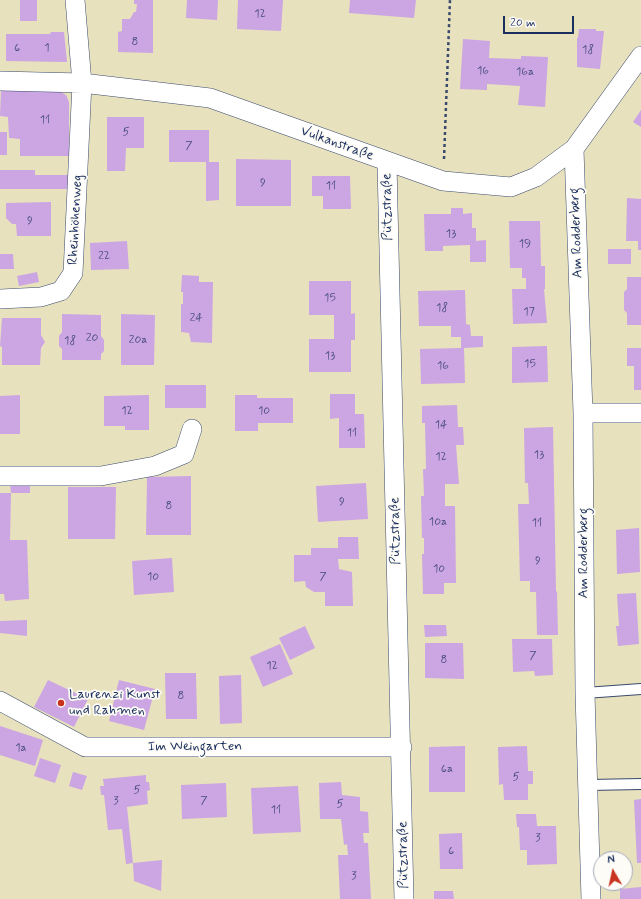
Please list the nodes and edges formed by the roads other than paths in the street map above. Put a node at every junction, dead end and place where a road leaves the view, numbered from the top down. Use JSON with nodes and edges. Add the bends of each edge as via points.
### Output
{"nodes":[{"id":1,"x":75,"y":0,"type":"edge"},
{"id":2,"x":641,"y":56,"type":"edge"},
{"id":3,"x":0,"y":82,"type":"edge"},
{"id":4,"x":82,"y":83,"type":"junction"},
{"id":5,"x":574,"y":149,"type":"junction"},
{"id":6,"x":387,"y":162,"type":"junction"},
{"id":7,"x":0,"y":300,"type":"edge"},
{"id":8,"x":583,"y":413,"type":"junction"},
{"id":9,"x":641,"y":413,"type":"edge"},
{"id":10,"x":192,"y":429,"type":"dead end"},
{"id":11,"x":0,"y":476,"type":"edge"},
{"id":12,"x":641,"y":689,"type":"edge"},
{"id":13,"x":585,"y":693,"type":"junction"},
{"id":14,"x":0,"y":701,"type":"edge"},
{"id":15,"x":402,"y":747,"type":"junction"},
{"id":16,"x":641,"y":784,"type":"edge"},
{"id":17,"x":589,"y":786,"type":"junction"},
{"id":18,"x":404,"y":899,"type":"edge"},
{"id":19,"x":591,"y":899,"type":"edge"}],
"edges":[{"from":1,"to":4,"type":"street","name":"Rheinhöhenweg"},
{"from":2,"to":5,"type":"street","name":"Vulkanstraße"},
{"from":3,"to":4,"type":"street","name":"Vulkanstraße"},
{"from":4,"to":6,"type":"street","name":"Vulkanstraße","via":[[210,98]]},
{"from":4,"to":7,"type":"street","name":"Rheinhöhenweg","via":[[73,273],[61,291],[41,297]]},
{"from":5,"to":6,"type":"street","name":"Vulkanstraße","via":[[536,178],[511,187],[444,181]]},
{"from":5,"to":8,"type":"street","name":"Am Rodderberg"},
{"from":6,"to":15,"type":"street","name":"Pützstraße"},
{"from":8,"to":9,"type":"street"},
{"from":8,"to":13,"type":"street","name":"Am Rodderberg"},
{"from":10,"to":11,"type":"street","via":[[184,454],[155,466],[101,476]]},
{"from":12,"to":13,"type":"lane"},
{"from":13,"to":17,"type":"street","name":"Am Rodderberg"},
{"from":14,"to":15,"type":"street","name":"Im Weingarten","via":[[85,747]]},
{"from":15,"to":18,"type":"street","name":"Pützstraße"},
{"from":16,"to":17,"type":"lane"},
{"from":17,"to":19,"type":"street","name":"Am Rodderberg"}]}
